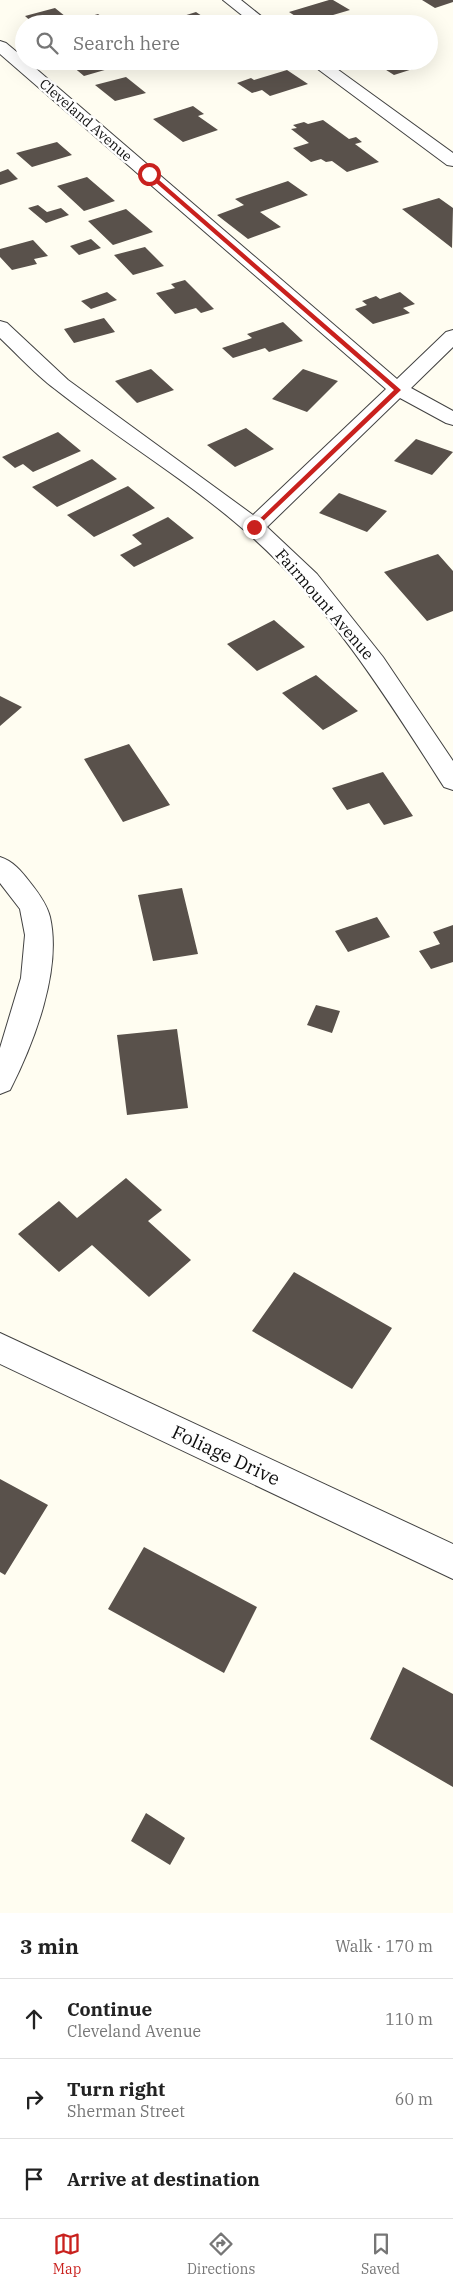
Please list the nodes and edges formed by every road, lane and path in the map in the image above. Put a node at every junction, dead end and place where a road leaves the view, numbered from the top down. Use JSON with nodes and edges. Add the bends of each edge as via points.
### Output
{"nodes":[{"id":1,"x":231,"y":0,"type":"edge"},
{"id":2,"x":251,"y":15,"type":"edge"},
{"id":3,"x":0,"y":46,"type":"edge"},
{"id":4,"x":15,"y":59,"type":"edge"},
{"id":5,"x":28,"y":70,"type":"edge"},
{"id":6,"x":327,"y":70,"type":"edge"},
{"id":7,"x":453,"y":161,"type":"edge"},
{"id":8,"x":0,"y":327,"type":"edge"},
{"id":9,"x":453,"y":336,"type":"edge"},
{"id":10,"x":398,"y":390,"type":"junction"},
{"id":11,"x":453,"y":419,"type":"edge"},
{"id":12,"x":254,"y":527,"type":"junction"},
{"id":13,"x":453,"y":781,"type":"edge"},
{"id":14,"x":0,"y":867,"type":"edge"},
{"id":15,"x":0,"y":1082,"type":"edge"},
{"id":16,"x":0,"y":1348,"type":"edge"},
{"id":17,"x":453,"y":1562,"type":"edge"}],
"edges":[{"from":1,"to":2,"type":"street"},
{"from":3,"to":4,"type":"street","name":"Cleveland Avenue"},
{"from":5,"to":10,"type":"street","name":"Cleveland Avenue"},
{"from":6,"to":7,"type":"street"},
{"from":8,"to":12,"type":"street","name":"Fairmount Avenue","via":[[60,383]]},
{"from":9,"to":10,"type":"street"},
{"from":10,"to":11,"type":"street","name":"Cleveland Avenue"},
{"from":10,"to":12,"type":"street"},
{"from":12,"to":13,"type":"street","name":"Fairmount Avenue","via":[[305,576],[363,646]]},
{"from":14,"to":15,"type":"street","via":[[29,900],[36,916],[38,934],[37,966],[28,1006],[16,1049]]},
{"from":16,"to":17,"type":"street","name":"Foliage Drive"}]}
